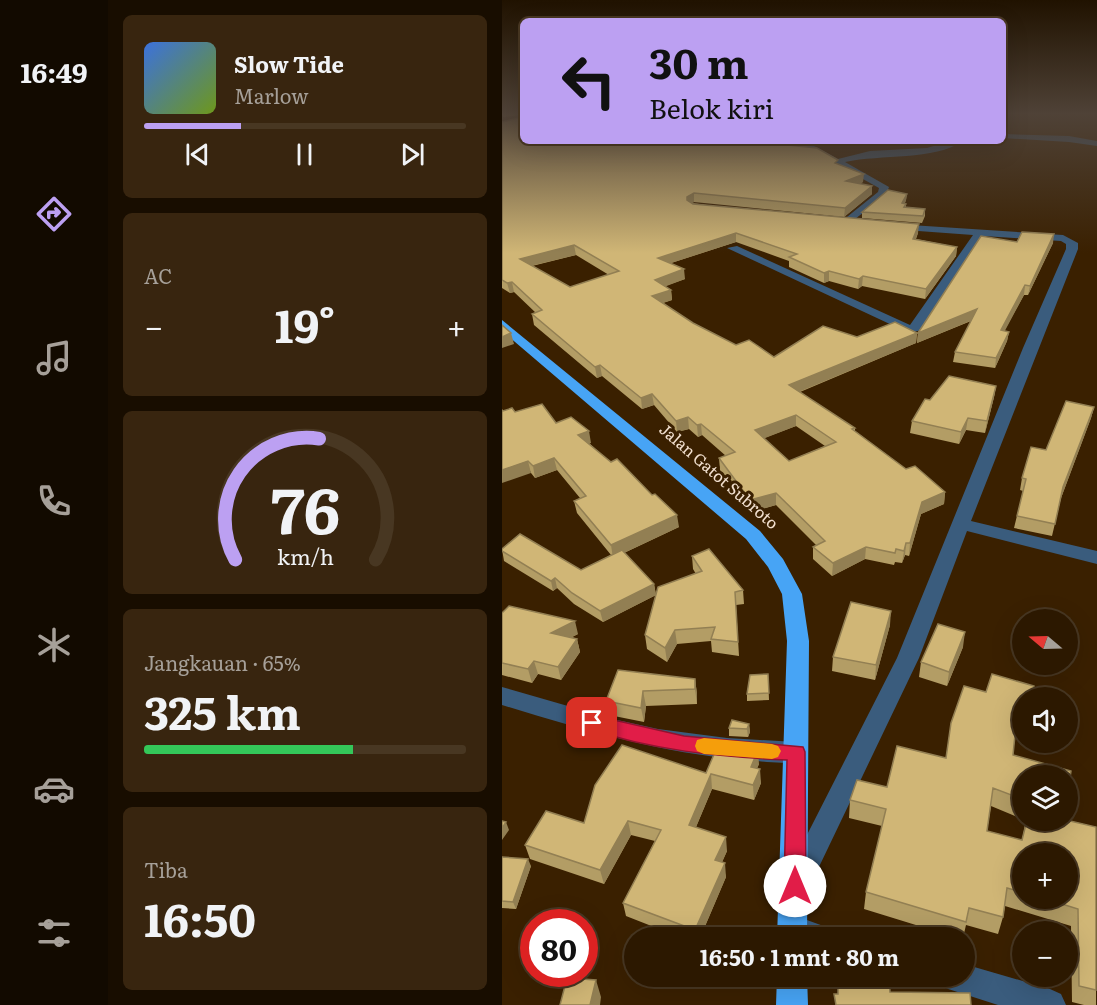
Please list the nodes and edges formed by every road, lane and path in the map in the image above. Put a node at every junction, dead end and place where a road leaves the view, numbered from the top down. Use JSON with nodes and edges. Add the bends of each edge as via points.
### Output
{"nodes":[{"id":1,"x":832,"y":160,"type":"edge"},
{"id":2,"x":845,"y":160,"type":"edge"},
{"id":3,"x":836,"y":162,"type":"junction"},
{"id":4,"x":858,"y":224,"type":"edge"},
{"id":5,"x":881,"y":226,"type":"edge"},
{"id":6,"x":980,"y":233,"type":"junction"},
{"id":7,"x":733,"y":248,"type":"dead end"},
{"id":8,"x":502,"y":324,"type":"edge"},
{"id":9,"x":961,"y":524,"type":"junction"},
{"id":10,"x":1096,"y":558,"type":"edge"},
{"id":11,"x":502,"y":696,"type":"edge"},
{"id":12,"x":796,"y":752,"type":"junction"},
{"id":13,"x":795,"y":886,"type":"junction"},
{"id":14,"x":800,"y":927,"type":"edge"},
{"id":15,"x":975,"y":983,"type":"edge"},
{"id":16,"x":792,"y":987,"type":"edge"},
{"id":17,"x":792,"y":1005,"type":"edge"},
{"id":18,"x":1050,"y":1005,"type":"edge"}],
"edges":[{"from":1,"to":3,"type":"street"},
{"from":2,"to":3,"type":"street"},
{"from":3,"to":4,"type":"street","via":[[885,189],[842,223]]},
{"from":5,"to":6,"type":"street"},
{"from":6,"to":7,"type":"street","via":[[917,327],[910,329]]},
{"from":6,"to":9,"type":"street","via":[[1063,238],[1072,243]]},
{"from":8,"to":12,"type":"highway","name":"Jalan Gatot Subroto","via":[[713,500],[752,535],[776,564],[792,594],[798,641]]},
{"from":9,"to":10,"type":"street"},
{"from":9,"to":13,"type":"street","via":[[908,658]]},
{"from":11,"to":12,"type":"street","via":[[614,730],[738,750]]},
{"from":12,"to":13,"type":"highway","name":"Jalan Gatot Subroto"},
{"from":13,"to":14,"type":"highway","name":"Jalan Gatot Subroto"},
{"from":15,"to":18,"type":"street"},
{"from":16,"to":17,"type":"highway"}]}
